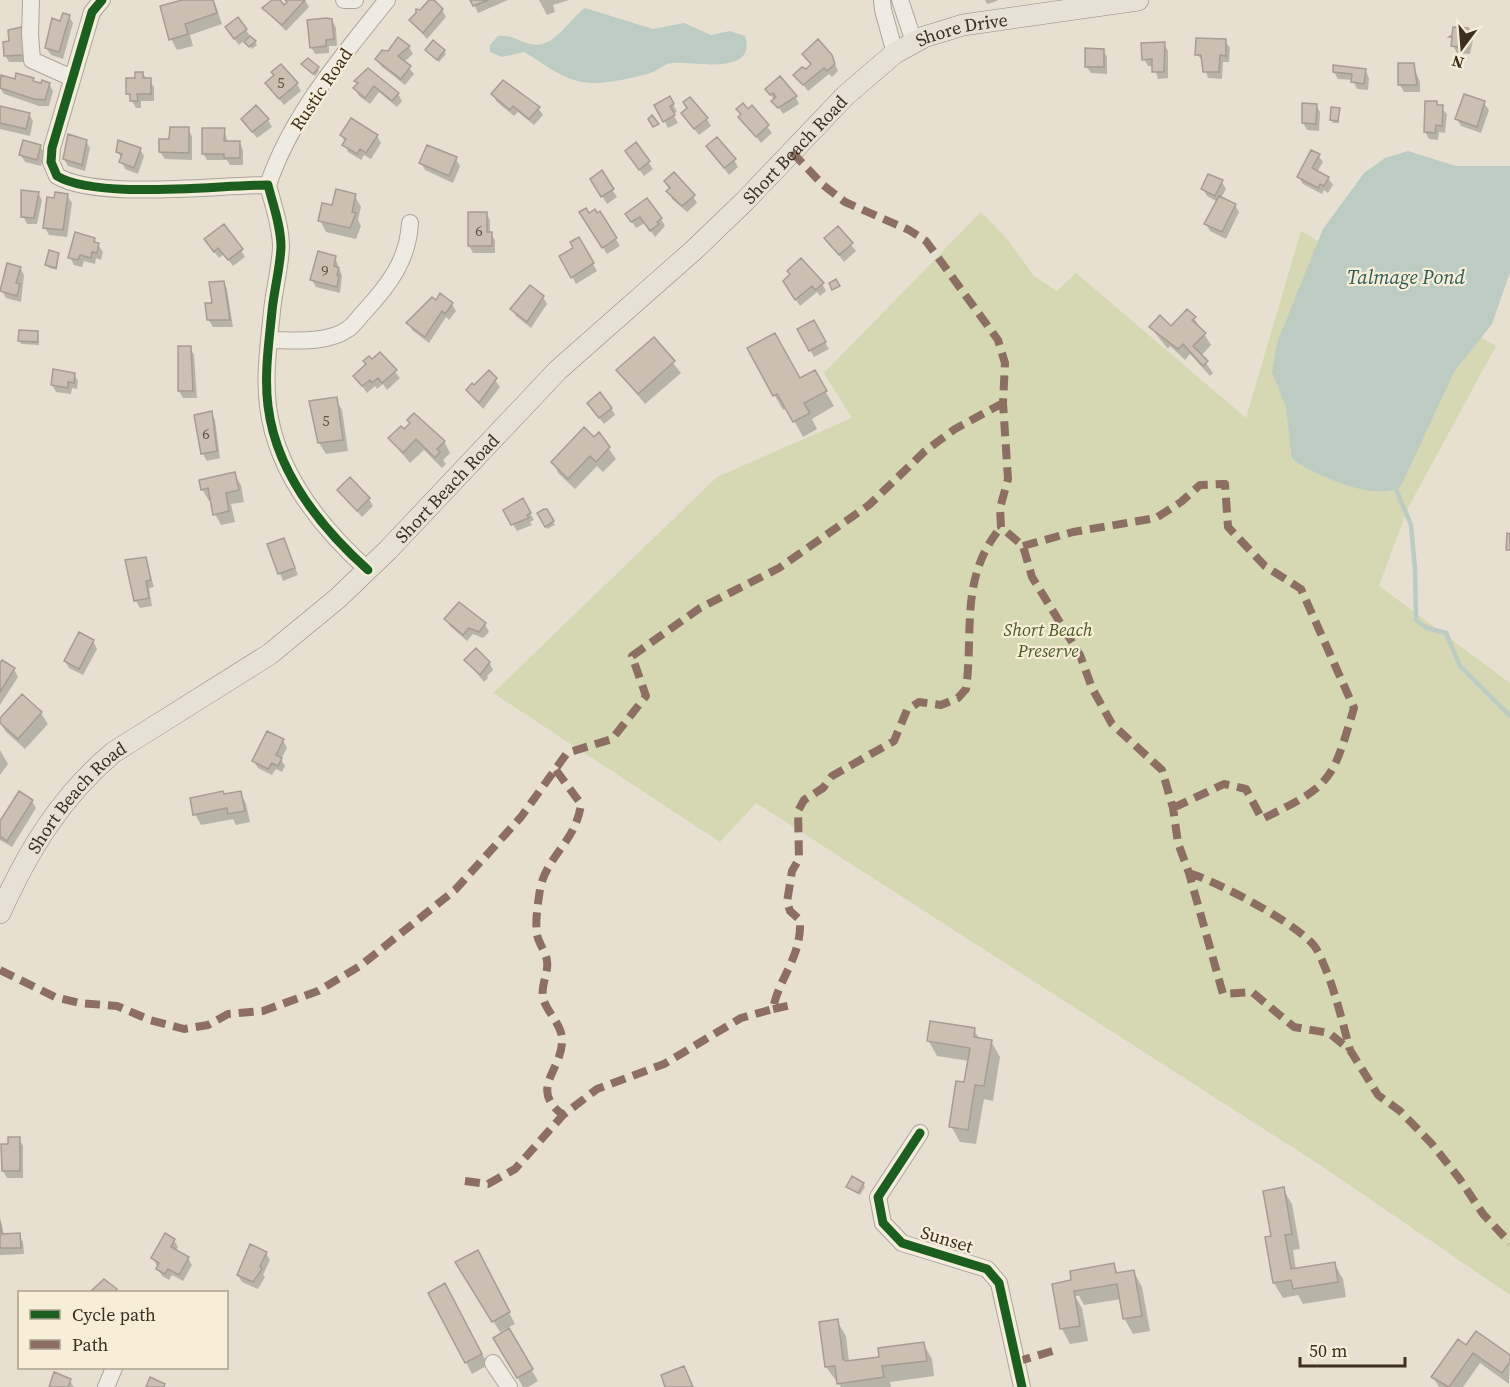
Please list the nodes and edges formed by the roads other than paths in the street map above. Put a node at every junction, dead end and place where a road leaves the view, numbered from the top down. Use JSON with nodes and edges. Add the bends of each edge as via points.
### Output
{"nodes":[{"id":1,"x":31,"y":0,"type":"edge"},
{"id":2,"x":102,"y":0,"type":"edge"},
{"id":3,"x":344,"y":0,"type":"edge"},
{"id":4,"x":355,"y":0,"type":"edge"},
{"id":5,"x":387,"y":0,"type":"edge"},
{"id":6,"x":882,"y":0,"type":"edge"},
{"id":7,"x":900,"y":0,"type":"edge"},
{"id":8,"x":1138,"y":0,"type":"edge"},
{"id":9,"x":914,"y":42,"type":"junction"},
{"id":10,"x":895,"y":53,"type":"junction"},
{"id":11,"x":72,"y":78,"type":"junction"},
{"id":12,"x":268,"y":185,"type":"junction"},
{"id":13,"x":410,"y":223,"type":"dead end"},
{"id":14,"x":270,"y":340,"type":"junction"},
{"id":15,"x":368,"y":570,"type":"junction"},
{"id":16,"x":0,"y":913,"type":"edge"},
{"id":17,"x":920,"y":1133,"type":"dead end"},
{"id":18,"x":493,"y":1363,"type":"dead end"},
{"id":19,"x":114,"y":1369,"type":"edge"},
{"id":20,"x":106,"y":1387,"type":"edge"},
{"id":21,"x":510,"y":1387,"type":"edge"},
{"id":22,"x":1022,"y":1387,"type":"edge"}],
"edges":[{"from":1,"to":11,"type":"street","via":[[32,60]]},
{"from":2,"to":11,"type":"street","via":[[92,12]]},
{"from":3,"to":4,"type":"street"},
{"from":5,"to":12,"type":"street","name":"Rustic Road","via":[[297,121]]},
{"from":6,"to":10,"type":"street"},
{"from":7,"to":9,"type":"street"},
{"from":8,"to":9,"type":"main road","name":"Shore Drive","via":[[963,25]]},
{"from":9,"to":10,"type":"main road","name":"Shore Drive"},
{"from":10,"to":15,"type":"main road","name":"Short Beach Road","via":[[846,95],[694,250],[558,370]]},
{"from":11,"to":12,"type":"street","via":[[51,162],[57,176],[64,180],[120,189]]},
{"from":12,"to":14,"type":"street","via":[[281,247]]},
{"from":13,"to":14,"type":"street","via":[[409,242],[400,267],[348,329],[325,338]]},
{"from":14,"to":15,"type":"street","via":[[268,406],[282,460],[313,510]]},
{"from":15,"to":16,"type":"main road","name":"Short Beach Road","via":[[270,654],[93,769],[49,821]]},
{"from":17,"to":22,"type":"street","name":"Sunset","via":[[878,1197],[883,1222],[902,1243],[987,1269],[999,1282]]},
{"from":18,"to":21,"type":"street"},
{"from":19,"to":20,"type":"street"}]}
